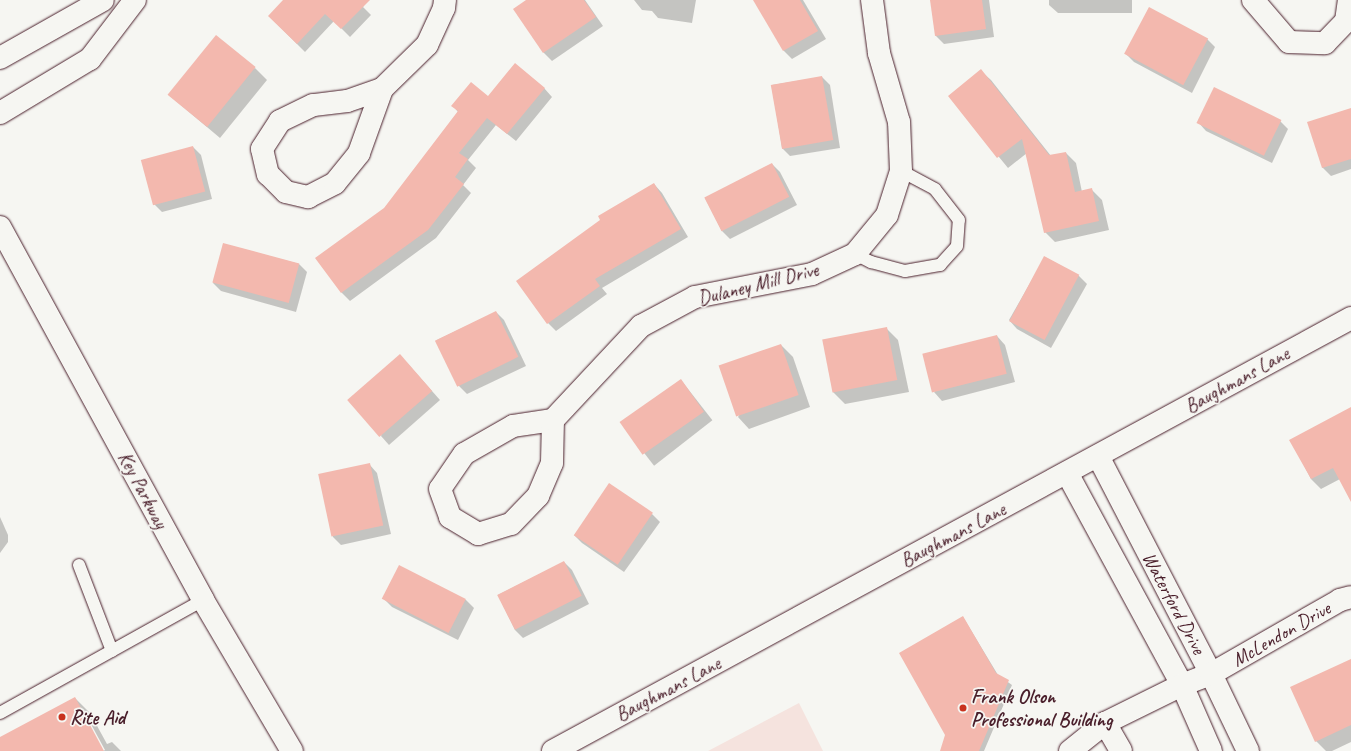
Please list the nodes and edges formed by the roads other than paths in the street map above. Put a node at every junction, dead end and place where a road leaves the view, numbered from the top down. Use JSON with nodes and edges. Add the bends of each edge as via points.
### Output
{"nodes":[{"id":1,"x":103,"y":0,"type":"edge"},
{"id":2,"x":135,"y":0,"type":"edge"},
{"id":3,"x":445,"y":0,"type":"edge"},
{"id":4,"x":872,"y":0,"type":"edge"},
{"id":5,"x":1253,"y":0,"type":"edge"},
{"id":6,"x":1349,"y":0,"type":"edge"},
{"id":7,"x":0,"y":58,"type":"edge"},
{"id":8,"x":382,"y":89,"type":"junction"},
{"id":9,"x":0,"y":113,"type":"edge"},
{"id":10,"x":901,"y":171,"type":"junction"},
{"id":11,"x":0,"y":227,"type":"edge"},
{"id":12,"x":855,"y":254,"type":"junction"},
{"id":13,"x":1351,"y":318,"type":"edge"},
{"id":14,"x":553,"y":420,"type":"junction"},
{"id":15,"x":1098,"y":456,"type":"junction"},
{"id":16,"x":1067,"y":473,"type":"junction"},
{"id":17,"x":79,"y":565,"type":"dead end"},
{"id":18,"x":1351,"y":597,"type":"edge"},
{"id":19,"x":203,"y":600,"type":"junction"},
{"id":20,"x":112,"y":651,"type":"junction"},
{"id":21,"x":1211,"y":674,"type":"junction"},
{"id":22,"x":1182,"y":685,"type":"junction"},
{"id":23,"x":0,"y":713,"type":"edge"},
{"id":24,"x":1105,"y":723,"type":"junction"},
{"id":25,"x":292,"y":751,"type":"edge"},
{"id":26,"x":553,"y":751,"type":"edge"},
{"id":27,"x":1070,"y":751,"type":"edge"},
{"id":28,"x":1121,"y":751,"type":"edge"},
{"id":29,"x":1212,"y":751,"type":"edge"},
{"id":30,"x":1248,"y":751,"type":"edge"}],
"edges":[{"from":1,"to":7,"type":"street"},
{"from":2,"to":9,"type":"street","via":[[90,59]]},
{"from":3,"to":8,"type":"street","via":[[444,8],[427,45]]},
{"from":4,"to":10,"type":"street","name":"Dulaney Mill Drive","via":[[879,53],[899,122]]},
{"from":5,"to":6,"type":"street","via":[[1289,42],[1324,43],[1346,21]]},
{"from":8,"to":8,"type":"street","via":[[347,101],[313,105],[280,121],[262,149],[268,174],[286,192],[308,197],[335,184],[359,153]]},
{"from":10,"to":12,"type":"street","name":"Dulaney Mill Drive","via":[[887,215]]},
{"from":10,"to":12,"type":"lane","via":[[935,189],[954,214],[958,220],[957,246],[940,265],[905,272],[871,262]]},
{"from":11,"to":19,"type":"street","name":"Key Parkway"},
{"from":12,"to":14,"type":"street","name":"Dulaney Mill Drive","via":[[812,274],[695,297],[641,326]]},
{"from":13,"to":15,"type":"street","name":"Baughmans Lane"},
{"from":14,"to":14,"type":"street","via":[[513,426],[464,454],[440,489],[450,517],[478,534],[511,524],[538,496],[552,463]]},
{"from":15,"to":16,"type":"street","name":"Baughmans Lane"},
{"from":15,"to":21,"type":"street","name":"Waterford Drive"},
{"from":16,"to":22,"type":"street","name":"Waterford Drive"},
{"from":16,"to":26,"type":"street","name":"Baughmans Lane"},
{"from":17,"to":20,"type":"lane"},
{"from":18,"to":21,"type":"street","name":"McLendon Drive","via":[[1340,600]]},
{"from":19,"to":20,"type":"lane"},
{"from":19,"to":25,"type":"street","name":"Key Parkway"},
{"from":20,"to":23,"type":"lane"},
{"from":21,"to":22,"type":"street","name":"McLendon Drive"},
{"from":21,"to":30,"type":"street","name":"Waterford Drive"},
{"from":22,"to":24,"type":"street","name":"McLendon Drive"},
{"from":22,"to":29,"type":"street","name":"Waterford Drive"},
{"from":24,"to":27,"type":"street","name":"McLendon Drive"},
{"from":24,"to":28,"type":"street"}]}
